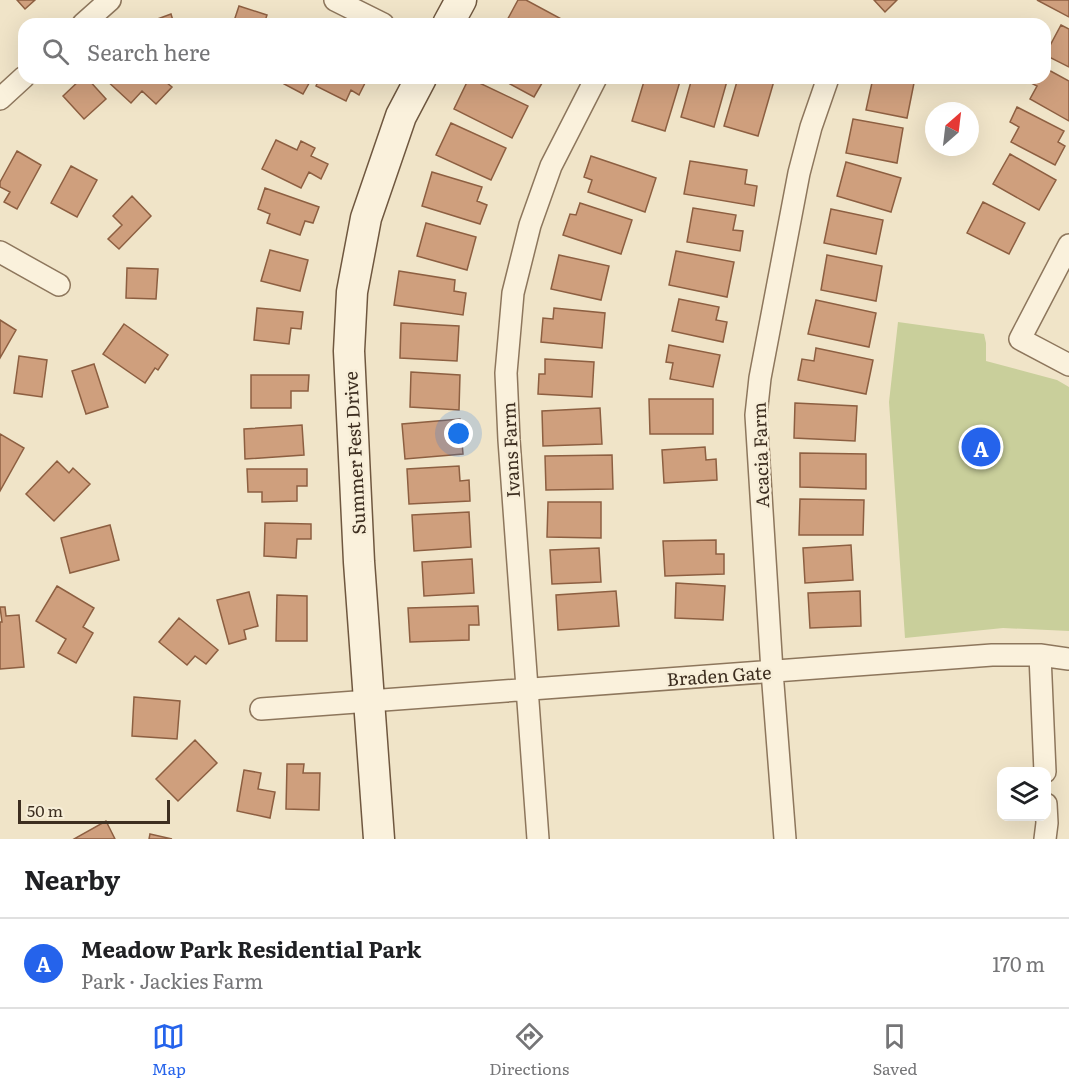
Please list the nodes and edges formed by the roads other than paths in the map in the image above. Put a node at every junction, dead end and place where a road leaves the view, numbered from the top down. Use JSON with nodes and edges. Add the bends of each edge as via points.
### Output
{"nodes":[{"id":1,"x":110,"y":0,"type":"edge"},
{"id":2,"x":335,"y":0,"type":"edge"},
{"id":3,"x":461,"y":0,"type":"edge"},
{"id":4,"x":90,"y":18,"type":"edge"},
{"id":5,"x":371,"y":18,"type":"edge"},
{"id":6,"x":451,"y":18,"type":"edge"},
{"id":7,"x":18,"y":82,"type":"edge"},
{"id":8,"x":418,"y":84,"type":"edge"},
{"id":9,"x":593,"y":84,"type":"edge"},
{"id":10,"x":826,"y":84,"type":"edge"},
{"id":11,"x":0,"y":99,"type":"edge"},
{"id":12,"x":1069,"y":245,"type":"edge"},
{"id":13,"x":0,"y":252,"type":"edge"},
{"id":14,"x":59,"y":285,"type":"dead end"},
{"id":15,"x":1069,"y":365,"type":"edge"},
{"id":16,"x":1040,"y":655,"type":"junction"},
{"id":17,"x":1069,"y":659,"type":"edge"},
{"id":18,"x":772,"y":671,"type":"junction"},
{"id":19,"x":527,"y":688,"type":"junction"},
{"id":20,"x":368,"y":700,"type":"junction"},
{"id":21,"x":261,"y":709,"type":"dead end"},
{"id":22,"x":1045,"y":767,"type":"edge"},
{"id":23,"x":1047,"y":821,"type":"edge"},
{"id":24,"x":379,"y":839,"type":"edge"},
{"id":25,"x":538,"y":839,"type":"edge"},
{"id":26,"x":785,"y":839,"type":"edge"},
{"id":27,"x":1045,"y":839,"type":"edge"}],
"edges":[{"from":1,"to":4,"type":"street"},
{"from":2,"to":5,"type":"street"},
{"from":3,"to":6,"type":"street"},
{"from":7,"to":11,"type":"street"},
{"from":8,"to":20,"type":"street","name":"Summer Fest Drive","via":[[401,116],[366,218],[352,292],[350,363]]},
{"from":9,"to":19,"type":"street","name":"Ivans Farm","via":[[551,166],[530,225],[513,293],[506,373]]},
{"from":10,"to":18,"type":"street","name":"Acacia Farm","via":[[799,173],[756,415]]},
{"from":12,"to":15,"type":"street","via":[[1020,339]]},
{"from":13,"to":14,"type":"street"},
{"from":16,"to":17,"type":"street","name":"Braden Gate"},
{"from":16,"to":18,"type":"street","name":"Braden Gate"},
{"from":16,"to":22,"type":"street"},
{"from":18,"to":19,"type":"street","name":"Braden Gate"},
{"from":18,"to":26,"type":"street","name":"Acacia Farm"},
{"from":19,"to":20,"type":"street","name":"Braden Gate"},
{"from":19,"to":25,"type":"street","name":"Ivans Farm"},
{"from":20,"to":21,"type":"street","name":"Braden Gate"},
{"from":20,"to":24,"type":"street","name":"Summer Fest Drive"},
{"from":23,"to":27,"type":"street"}]}
